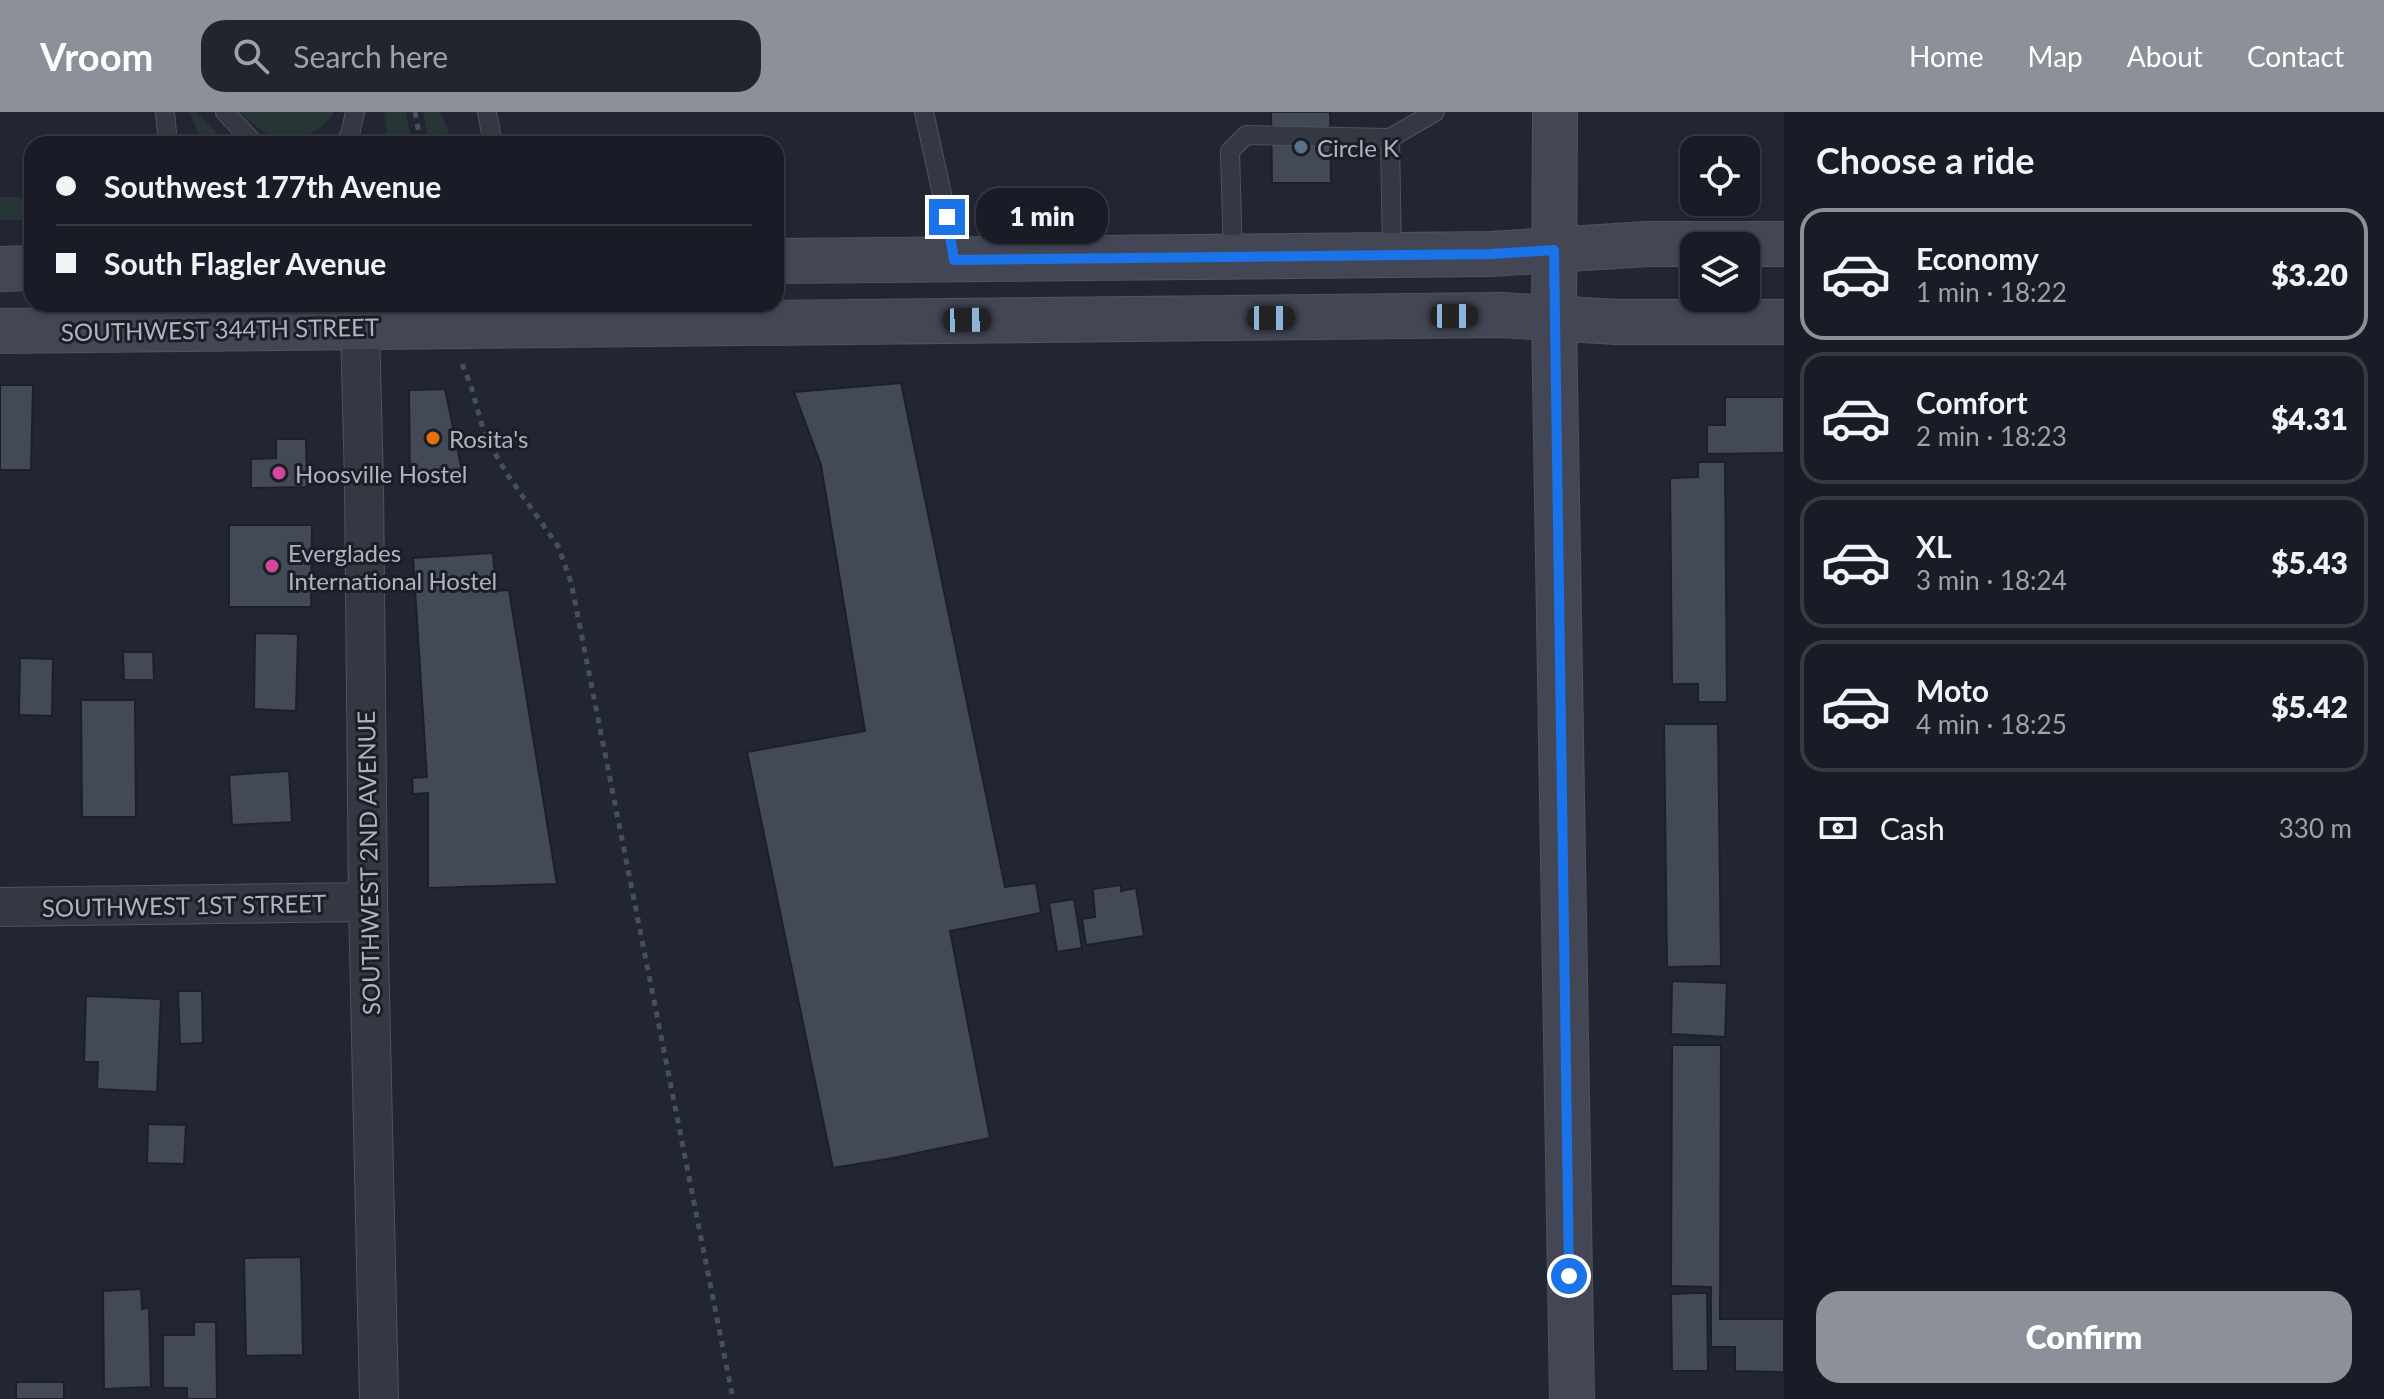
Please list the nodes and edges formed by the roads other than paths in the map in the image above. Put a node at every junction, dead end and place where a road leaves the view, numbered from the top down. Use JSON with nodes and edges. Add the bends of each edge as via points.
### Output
{"nodes":[{"id":1,"x":165,"y":112,"type":"edge"},
{"id":2,"x":225,"y":112,"type":"edge"},
{"id":3,"x":355,"y":112,"type":"edge"},
{"id":4,"x":487,"y":112,"type":"edge"},
{"id":5,"x":924,"y":112,"type":"edge"},
{"id":6,"x":1435,"y":112,"type":"edge"},
{"id":7,"x":1555,"y":112,"type":"edge"},
{"id":8,"x":167,"y":136,"type":"edge"},
{"id":9,"x":248,"y":136,"type":"edge"},
{"id":10,"x":349,"y":136,"type":"edge"},
{"id":11,"x":492,"y":136,"type":"edge"},
{"id":12,"x":1390,"y":138,"type":"junction"},
{"id":13,"x":1784,"y":244,"type":"edge"},
{"id":14,"x":1554,"y":250,"type":"junction"},
{"id":15,"x":1392,"y":255,"type":"junction"},
{"id":16,"x":1233,"y":257,"type":"junction"},
{"id":17,"x":954,"y":260,"type":"junction"},
{"id":18,"x":784,"y":261,"type":"edge"},
{"id":19,"x":24,"y":268,"type":"edge"},
{"id":20,"x":0,"y":269,"type":"edge"},
{"id":21,"x":529,"y":315,"type":"edge"},
{"id":22,"x":1554,"y":318,"type":"junction"},
{"id":23,"x":1784,"y":322,"type":"edge"},
{"id":24,"x":360,"y":327,"type":"junction"},
{"id":25,"x":0,"y":331,"type":"edge"},
{"id":26,"x":368,"y":902,"type":"junction"},
{"id":27,"x":0,"y":907,"type":"edge"},
{"id":28,"x":379,"y":1399,"type":"edge"},
{"id":29,"x":1572,"y":1399,"type":"edge"}],
"edges":[{"from":1,"to":8,"type":"lane"},
{"from":2,"to":9,"type":"lane"},
{"from":3,"to":10,"type":"lane"},
{"from":4,"to":11,"type":"lane"},
{"from":5,"to":17,"type":"lane"},
{"from":6,"to":12,"type":"lane"},
{"from":7,"to":14,"type":"main road"},
{"from":12,"to":15,"type":"lane"},
{"from":12,"to":16,"type":"lane","via":[[1246,135],[1230,151]]},
{"from":13,"to":14,"type":"main road"},
{"from":14,"to":15,"type":"main road"},
{"from":14,"to":22,"type":"main road"},
{"from":15,"to":16,"type":"main road"},
{"from":16,"to":17,"type":"main road"},
{"from":17,"to":18,"type":"main road"},
{"from":19,"to":20,"type":"main road"},
{"from":21,"to":22,"type":"main road","name":"SOUTHWEST 344TH STREET"},
{"from":21,"to":24,"type":"main road","name":"SOUTHWEST 344TH STREET"},
{"from":22,"to":23,"type":"main road","name":"SOUTHWEST 344TH STREET"},
{"from":22,"to":29,"type":"main road"},
{"from":24,"to":25,"type":"main road","name":"SOUTHWEST 344TH STREET"},
{"from":24,"to":26,"type":"street","name":"SOUTHWEST 2ND AVENUE"},
{"from":26,"to":27,"type":"street","name":"SOUTHWEST 1ST STREET"},
{"from":26,"to":28,"type":"street","name":"SOUTHWEST 2ND AVENUE"}]}
